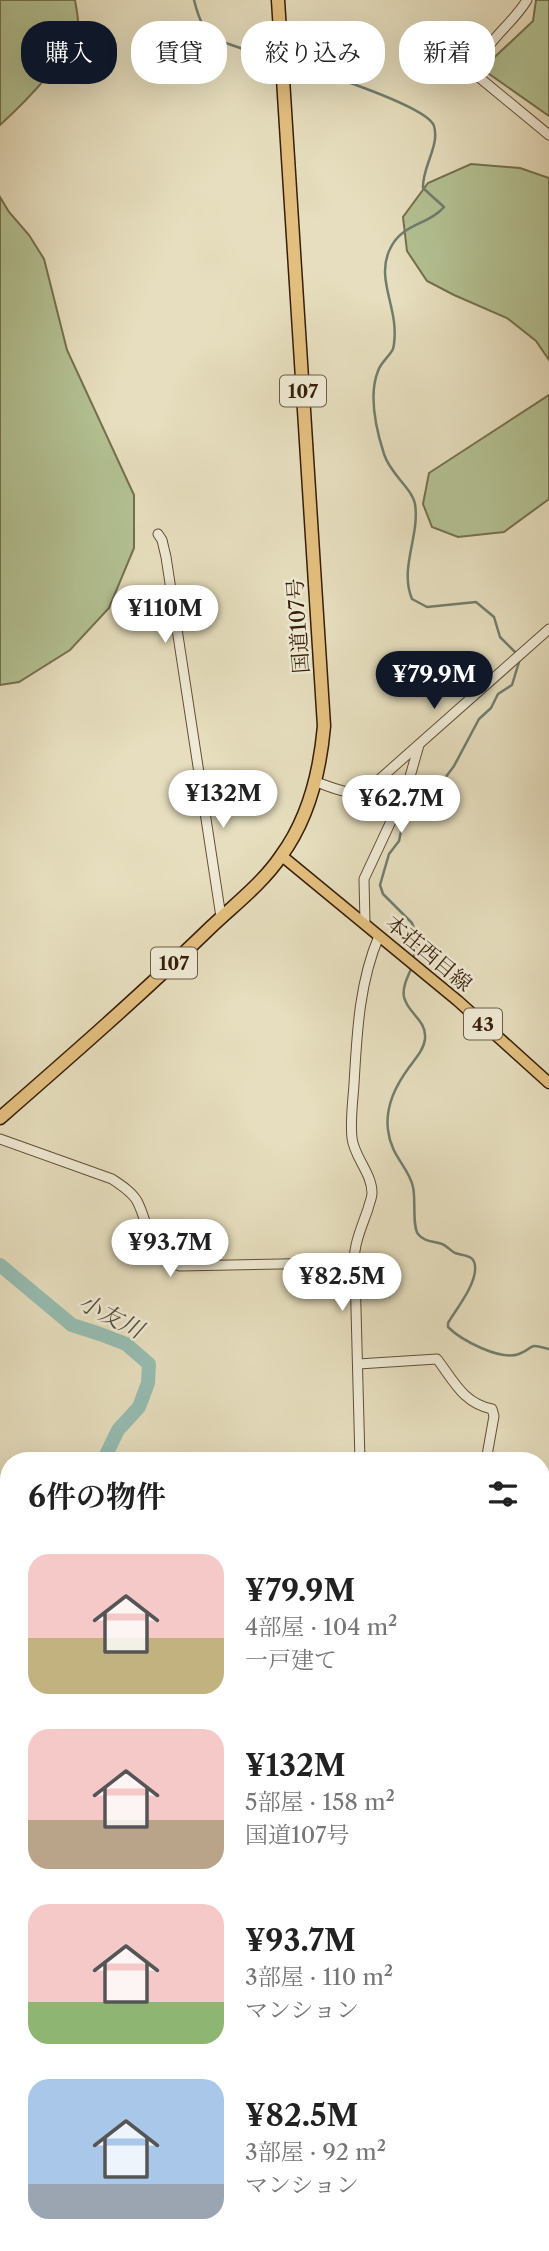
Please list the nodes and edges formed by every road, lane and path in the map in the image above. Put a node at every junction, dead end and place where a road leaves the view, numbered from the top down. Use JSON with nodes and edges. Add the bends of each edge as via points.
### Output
{"nodes":[{"id":1,"x":278,"y":0,"type":"edge"},
{"id":2,"x":527,"y":0,"type":"edge"},
{"id":3,"x":549,"y":135,"type":"edge"},
{"id":4,"x":159,"y":534,"type":"dead end"},
{"id":5,"x":549,"y":629,"type":"edge"},
{"id":6,"x":419,"y":745,"type":"junction"},
{"id":7,"x":316,"y":782,"type":"junction"},
{"id":8,"x":282,"y":856,"type":"junction"},
{"id":9,"x":222,"y":917,"type":"junction"},
{"id":10,"x":365,"y":923,"type":"junction"},
{"id":11,"x":379,"y":936,"type":"junction"},
{"id":12,"x":549,"y":1083,"type":"edge"},
{"id":13,"x":0,"y":1118,"type":"edge"},
{"id":14,"x":0,"y":1139,"type":"edge"},
{"id":15,"x":353,"y":1260,"type":"junction"},
{"id":16,"x":358,"y":1364,"type":"junction"},
{"id":17,"x":360,"y":1452,"type":"edge"},
{"id":18,"x":488,"y":1452,"type":"edge"}],
"edges":[{"from":1,"to":7,"type":"highway","name":"国道107号","number":"107","via":[[324,726]]},
{"from":2,"to":3,"type":"street","via":[[480,57],[475,74]]},
{"from":4,"to":9,"type":"street"},
{"from":5,"to":6,"type":"street"},
{"from":6,"to":7,"type":"street","via":[[361,793]]},
{"from":6,"to":10,"type":"street","via":[[407,787],[364,879]]},
{"from":7,"to":8,"type":"highway","name":"国道107号","number":"107"},
{"from":8,"to":9,"type":"highway","name":"国道107号","number":"107"},
{"from":8,"to":10,"type":"main road","name":"本荘西目線","number":"43"},
{"from":9,"to":13,"type":"highway","name":"国道107号","number":"107"},
{"from":10,"to":11,"type":"main road","name":"本荘西目線","number":"43"},
{"from":11,"to":12,"type":"main road","name":"本荘西目線","number":"43"},
{"from":11,"to":15,"type":"street","via":[[366,970],[359,1013],[352,1138],[372,1194]]},
{"from":14,"to":15,"type":"street","via":[[124,1187],[136,1199],[154,1247],[169,1264],[248,1266]]},
{"from":15,"to":16,"type":"street"},
{"from":16,"to":17,"type":"street"},
{"from":16,"to":18,"type":"street","via":[[437,1359],[466,1397],[492,1409]]}]}
